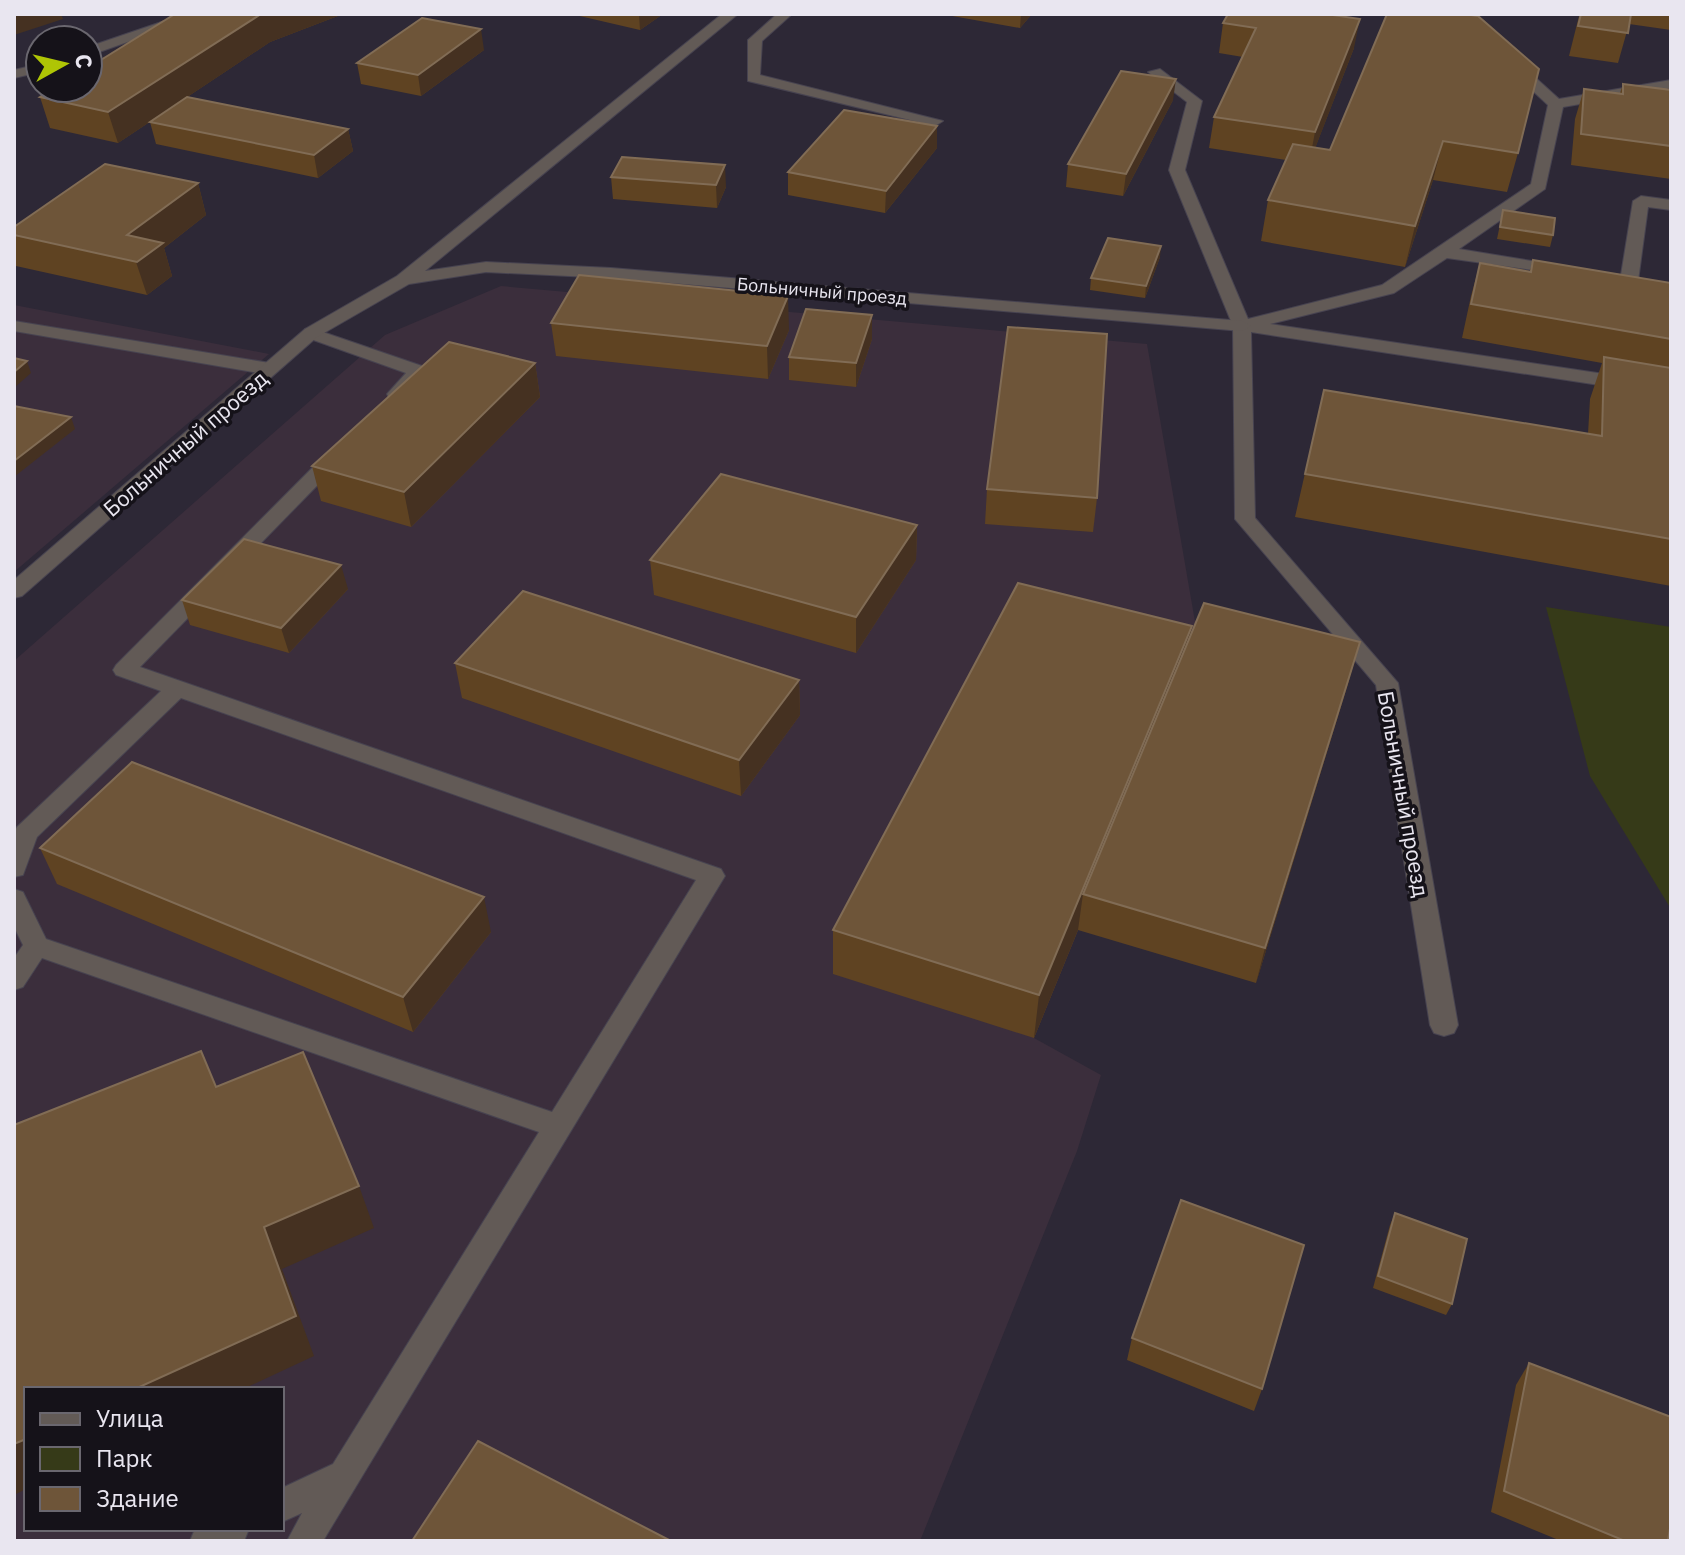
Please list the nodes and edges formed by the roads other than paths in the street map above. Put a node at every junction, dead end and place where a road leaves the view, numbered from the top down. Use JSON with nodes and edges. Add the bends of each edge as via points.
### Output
{"nodes":[{"id":1,"x":199,"y":14,"type":"edge"},
{"id":2,"x":731,"y":14,"type":"edge"},
{"id":3,"x":785,"y":14,"type":"edge"},
{"id":4,"x":104,"y":47,"type":"edge"},
{"id":5,"x":1502,"y":54,"type":"edge"},
{"id":6,"x":1155,"y":72,"type":"edge"},
{"id":7,"x":1671,"y":84,"type":"edge"},
{"id":8,"x":1556,"y":104,"type":"junction"},
{"id":9,"x":935,"y":121,"type":"dead end"},
{"id":10,"x":1671,"y":205,"type":"edge"},
{"id":11,"x":1444,"y":252,"type":"junction"},
{"id":12,"x":403,"y":280,"type":"junction"},
{"id":13,"x":14,"y":326,"type":"edge"},
{"id":14,"x":1242,"y":326,"type":"junction"},
{"id":15,"x":311,"y":333,"type":"junction"},
{"id":16,"x":270,"y":369,"type":"junction"},
{"id":17,"x":1671,"y":390,"type":"edge"},
{"id":18,"x":386,"y":405,"type":"edge"},
{"id":19,"x":353,"y":438,"type":"edge"},
{"id":20,"x":14,"y":591,"type":"edge"},
{"id":21,"x":175,"y":691,"type":"junction"},
{"id":22,"x":14,"y":868,"type":"edge"},
{"id":23,"x":14,"y":899,"type":"edge"},
{"id":24,"x":36,"y":946,"type":"junction"},
{"id":25,"x":14,"y":980,"type":"edge"},
{"id":26,"x":1444,"y":1025,"type":"dead end"},
{"id":27,"x":559,"y":1127,"type":"junction"},
{"id":28,"x":345,"y":1475,"type":"junction"},
{"id":29,"x":284,"y":1504,"type":"edge"},
{"id":30,"x":228,"y":1531,"type":"edge"},
{"id":31,"x":207,"y":1541,"type":"edge"},
{"id":32,"x":304,"y":1541,"type":"edge"}],
"edges":[{"from":1,"to":4,"type":"street"},
{"from":2,"to":12,"type":"street","name":"Больничный проезд"},
{"from":3,"to":9,"type":"street","via":[[755,40],[753,78]]},
{"from":5,"to":8,"type":"street"},
{"from":6,"to":14,"type":"street","via":[[1195,101],[1177,170]]},
{"from":7,"to":8,"type":"street"},
{"from":8,"to":11,"type":"street","name":"Больничный проезд","via":[[1539,186]]},
{"from":10,"to":11,"type":"street","via":[[1641,201],[1629,281]]},
{"from":11,"to":14,"type":"street","name":"Больничный проезд","via":[[1388,289]]},
{"from":12,"to":14,"type":"street","name":"Больничный проезд","via":[[486,267],[611,273]]},
{"from":12,"to":15,"type":"street","name":"Больничный проезд"},
{"from":13,"to":16,"type":"street"},
{"from":14,"to":17,"type":"street"},
{"from":14,"to":26,"type":"street","name":"Больничный проезд","via":[[1245,519],[1387,683]]},
{"from":15,"to":16,"type":"street","name":"Больничный проезд"},
{"from":15,"to":18,"type":"street","via":[[418,371]]},
{"from":16,"to":20,"type":"street","name":"Больничный проезд"},
{"from":19,"to":21,"type":"street","via":[[124,670]]},
{"from":21,"to":22,"type":"street","via":[[26,833]]},
{"from":21,"to":27,"type":"street","via":[[712,876]]},
{"from":23,"to":24,"type":"street"},
{"from":24,"to":25,"type":"street"},
{"from":24,"to":27,"type":"street"},
{"from":27,"to":28,"type":"street"},
{"from":28,"to":29,"type":"street"},
{"from":28,"to":32,"type":"street"},
{"from":30,"to":31,"type":"street"}]}
